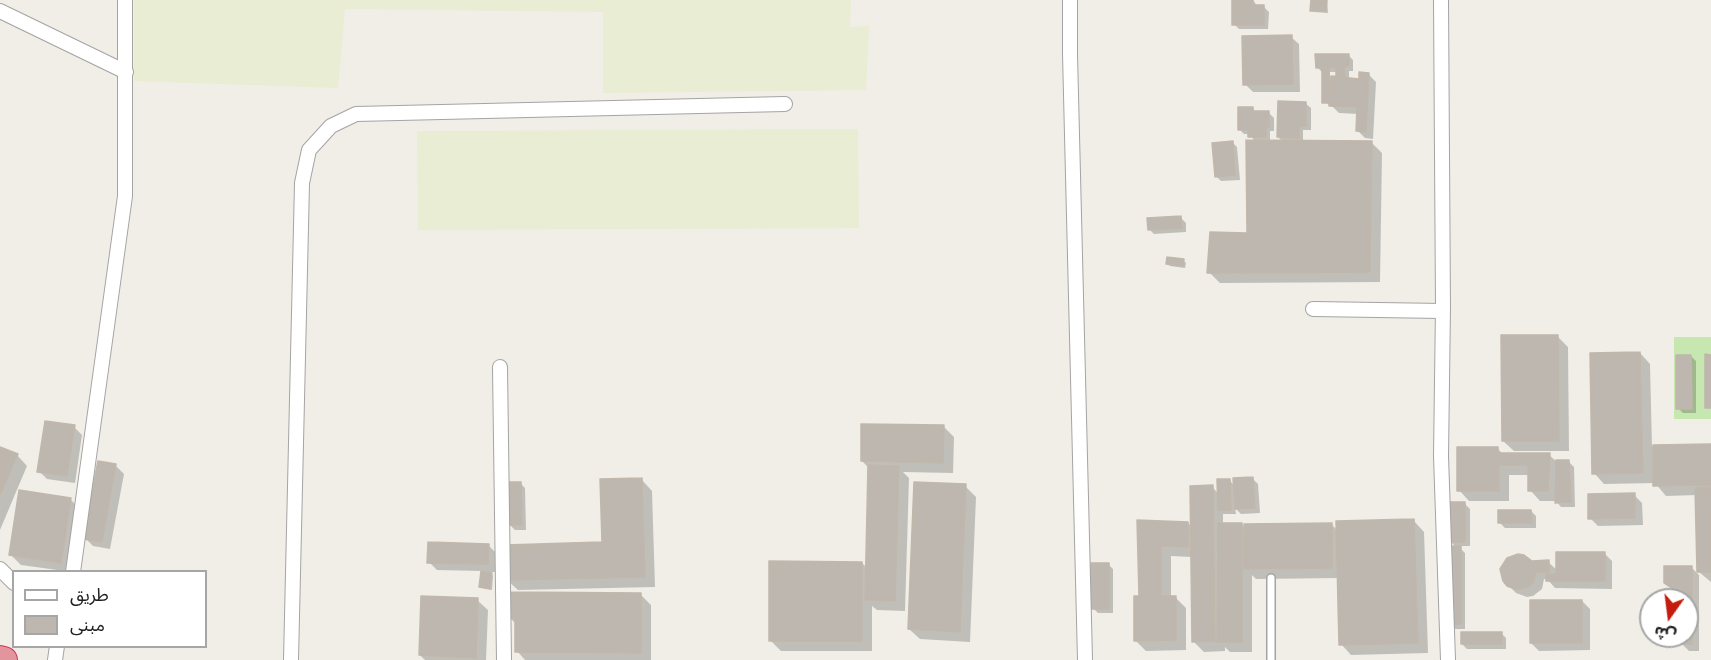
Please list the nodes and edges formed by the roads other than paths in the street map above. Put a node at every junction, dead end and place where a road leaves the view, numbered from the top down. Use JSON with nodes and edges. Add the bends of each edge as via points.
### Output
{"nodes":[{"id":1,"x":125,"y":0,"type":"edge"},
{"id":2,"x":1070,"y":0,"type":"edge"},
{"id":3,"x":1441,"y":0,"type":"edge"},
{"id":4,"x":0,"y":11,"type":"edge"},
{"id":5,"x":126,"y":72,"type":"junction"},
{"id":6,"x":785,"y":104,"type":"dead end"},
{"id":7,"x":1313,"y":309,"type":"dead end"},
{"id":8,"x":1443,"y":311,"type":"junction"},
{"id":9,"x":500,"y":367,"type":"dead end"},
{"id":10,"x":0,"y":569,"type":"edge"},
{"id":11,"x":73,"y":570,"type":"edge"},
{"id":12,"x":1271,"y":578,"type":"dead end"},
{"id":13,"x":12,"y":581,"type":"edge"},
{"id":14,"x":291,"y":660,"type":"edge"},
{"id":15,"x":504,"y":660,"type":"edge"},
{"id":16,"x":1085,"y":660,"type":"edge"},
{"id":17,"x":1270,"y":660,"type":"edge"},
{"id":18,"x":1448,"y":660,"type":"edge"}],
"edges":[{"from":1,"to":5,"type":"street"},
{"from":2,"to":16,"type":"street"},
{"from":3,"to":8,"type":"street"},
{"from":4,"to":5,"type":"street"},
{"from":5,"to":11,"type":"street","via":[[125,196]]},
{"from":6,"to":14,"type":"street","via":[[356,114],[331,126],[309,150],[302,183]]},
{"from":7,"to":8,"type":"street"},
{"from":8,"to":18,"type":"street","via":[[1442,456]]},
{"from":9,"to":15,"type":"street"},
{"from":10,"to":13,"type":"street"},
{"from":12,"to":17,"type":"lane"}]}
